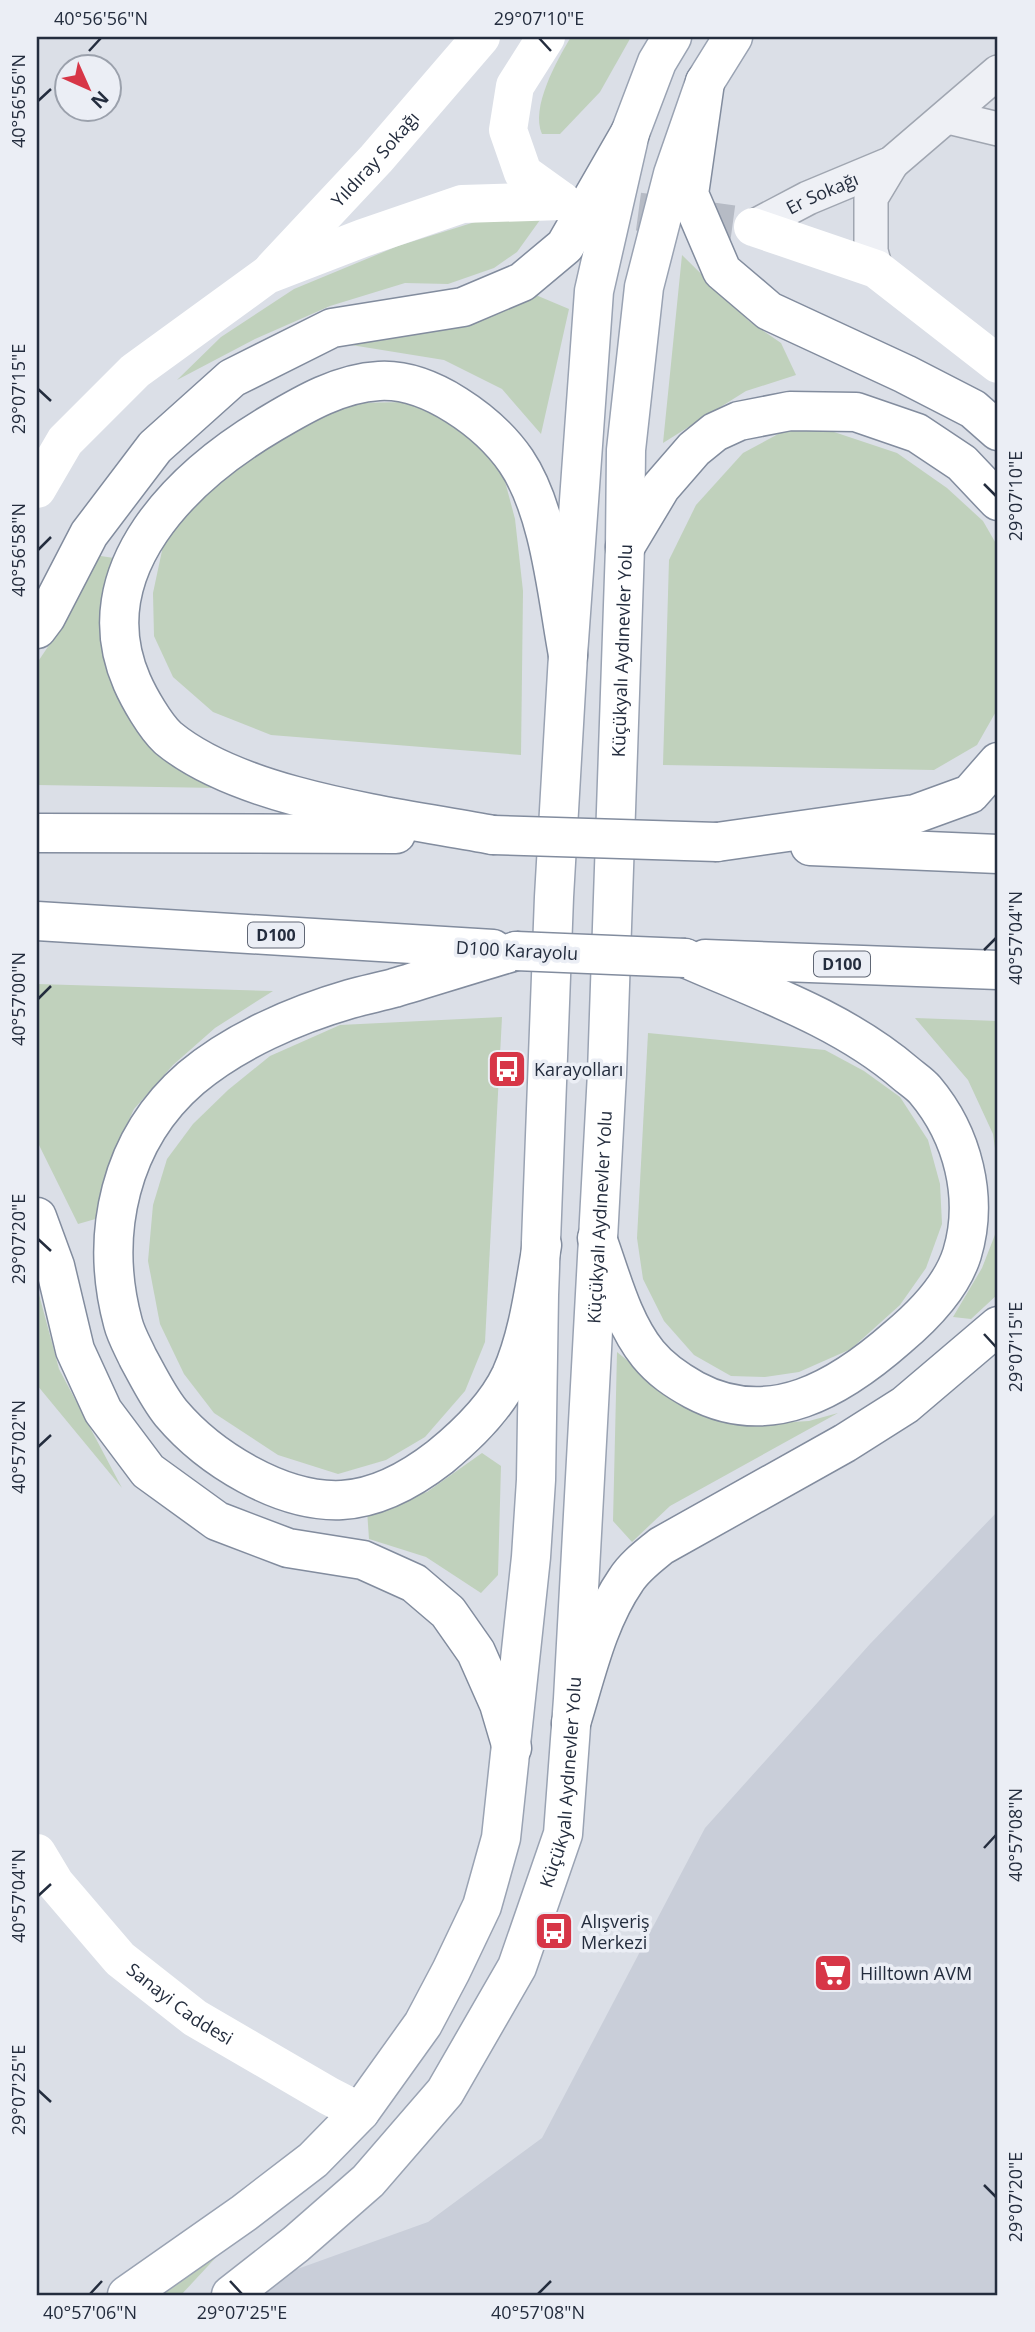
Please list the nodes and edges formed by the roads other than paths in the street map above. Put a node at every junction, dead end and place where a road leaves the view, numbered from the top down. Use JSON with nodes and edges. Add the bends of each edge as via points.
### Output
{"nodes":[{"id":1,"x":481,"y":37,"type":"edge"},
{"id":2,"x":546,"y":37,"type":"edge"},
{"id":3,"x":672,"y":37,"type":"edge"},
{"id":4,"x":733,"y":37,"type":"edge"},
{"id":5,"x":998,"y":72,"type":"edge"},
{"id":6,"x":705,"y":82,"type":"junction"},
{"id":7,"x":948,"y":117,"type":"junction"},
{"id":8,"x":998,"y":130,"type":"edge"},
{"id":9,"x":630,"y":134,"type":"junction"},
{"id":10,"x":892,"y":163,"type":"junction"},
{"id":11,"x":753,"y":227,"type":"joint"},
{"id":12,"x":876,"y":269,"type":"junction"},
{"id":13,"x":267,"y":275,"type":"junction"},
{"id":14,"x":998,"y":364,"type":"edge"},
{"id":15,"x":998,"y":430,"type":"edge"},
{"id":16,"x":37,"y":489,"type":"edge"},
{"id":17,"x":998,"y":501,"type":"edge"},
{"id":18,"x":625,"y":547,"type":"junction"},
{"id":19,"x":37,"y":629,"type":"edge"},
{"id":20,"x":568,"y":655,"type":"junction"},
{"id":21,"x":998,"y":762,"type":"edge"},
{"id":22,"x":37,"y":833,"type":"edge"},
{"id":23,"x":493,"y":835,"type":"junction"},
{"id":24,"x":717,"y":842,"type":"junction"},
{"id":25,"x":998,"y":854,"type":"edge"},
{"id":26,"x":37,"y":921,"type":"edge"},
{"id":27,"x":516,"y":951,"type":"junction"},
{"id":28,"x":685,"y":958,"type":"junction"},
{"id":29,"x":998,"y":970,"type":"edge"},
{"id":30,"x":37,"y":1217,"type":"edge"},
{"id":31,"x":597,"y":1238,"type":"junction"},
{"id":32,"x":542,"y":1245,"type":"junction"},
{"id":33,"x":998,"y":1326,"type":"edge"},
{"id":34,"x":571,"y":1723,"type":"junction"},
{"id":35,"x":512,"y":1748,"type":"junction"},
{"id":36,"x":37,"y":1853,"type":"edge"},
{"id":37,"x":360,"y":2112,"type":"junction"},
{"id":38,"x":127,"y":2295,"type":"edge"},
{"id":39,"x":230,"y":2295,"type":"edge"}],
"edges":[{"from":1,"to":13,"type":"main road","name":"Yıldıray Sokağı"},
{"from":2,"to":13,"type":"main road","via":[[515,86],[508,130],[523,173],[562,201],[462,204]]},
{"from":3,"to":9,"type":"main road","via":[[657,62]]},
{"from":4,"to":6,"type":"main road","name":"Küçükyalı Aydınevler Yolu"},
{"from":5,"to":7,"type":"street","name":"Er Sokağı"},
{"from":6,"to":15,"type":"main road","via":[[689,194],[722,271],[769,311],[973,408]]},
{"from":6,"to":18,"type":"main road","name":"Küçükyalı Aydınevler Yolu","via":[[673,174],[644,287],[626,450]]},
{"from":7,"to":8,"type":"street"},
{"from":7,"to":10,"type":"street","name":"Er Sokağı"},
{"from":9,"to":19,"type":"main road","via":[[565,246],[522,282],[464,307],[332,328],[232,378],[155,447],[89,534]]},
{"from":9,"to":20,"type":"main road","via":[[594,290]]},
{"from":10,"to":11,"type":"street","name":"Er Sokağı"},
{"from":10,"to":12,"type":"street","name":"Er Sokağı","via":[[871,198],[871,251]]},
{"from":11,"to":12,"type":"main road"},
{"from":12,"to":14,"type":"main road"},
{"from":13,"to":16,"type":"main road","via":[[135,371],[65,441]]},
{"from":17,"to":18,"type":"main road","via":[[962,463],[917,433],[856,412],[790,411],[739,421],[694,449],[661,487]]},
{"from":18,"to":31,"type":"main road","name":"Küçükyalı Aydınevler Yolu"},
{"from":20,"to":23,"type":"main road","via":[[537,503],[517,462],[489,429],[456,404],[419,387],[382,381],[358,384],[292,411],[202,470],[163,511],[138,549],[121,593],[118,628],[123,663],[137,694],[166,736],[195,757],[286,793]]},
{"from":20,"to":32,"type":"main road"},
{"from":21,"to":24,"type":"main road","via":[[970,794],[915,814]]},
{"from":22,"to":23,"type":"main road"},
{"from":23,"to":24,"type":"main road","bridge":true},
{"from":24,"to":25,"type":"main road"},
{"from":26,"to":27,"type":"main road","name":"D100 Karayolu","number":"D100"},
{"from":27,"to":28,"type":"main road","name":"D100 Karayolu","number":"D100","bridge":true},
{"from":27,"to":32,"type":"main road","via":[[306,1015],[255,1038],[190,1079],[159,1111],[130,1162],[114,1220],[114,1258],[123,1325],[147,1376],[189,1432],[214,1453],[270,1485],[305,1496],[345,1500],[367,1496],[421,1472],[487,1412],[510,1377],[528,1322]]},
{"from":28,"to":29,"type":"main road","name":"D100 Karayolu","number":"D100"},
{"from":28,"to":31,"type":"main road","via":[[820,1018],[884,1055],[925,1090],[952,1130],[965,1166],[969,1219],[961,1256],[947,1284],[916,1322],[885,1349],[841,1381],[793,1402],[752,1408],[712,1400],[673,1379],[648,1353],[625,1314]]},
{"from":30,"to":35,"type":"main road","via":[[55,1266],[75,1350],[103,1411],[148,1471],[217,1521],[288,1548],[363,1560],[414,1583],[448,1612],[476,1652]]},
{"from":31,"to":34,"type":"main road","name":"Küçükyalı Aydınevler Yolu"},
{"from":32,"to":35,"type":"main road","via":[[536,1480]]},
{"from":33,"to":34,"type":"main road","via":[[905,1405],[661,1546],[642,1562],[626,1579],[603,1621]]},
{"from":34,"to":39,"type":"main road","name":"Küçükyalı Aydınevler Yolu","via":[[563,1834],[517,1967],[445,2092],[368,2181]]},
{"from":35,"to":37,"type":"main road","via":[[501,1838],[482,1906],[423,2024]]},
{"from":36,"to":37,"type":"main road","name":"Sanayi Caddesi","via":[[55,1883],[120,1959],[195,2018]]},
{"from":37,"to":38,"type":"main road","via":[[313,2160]]}]}
